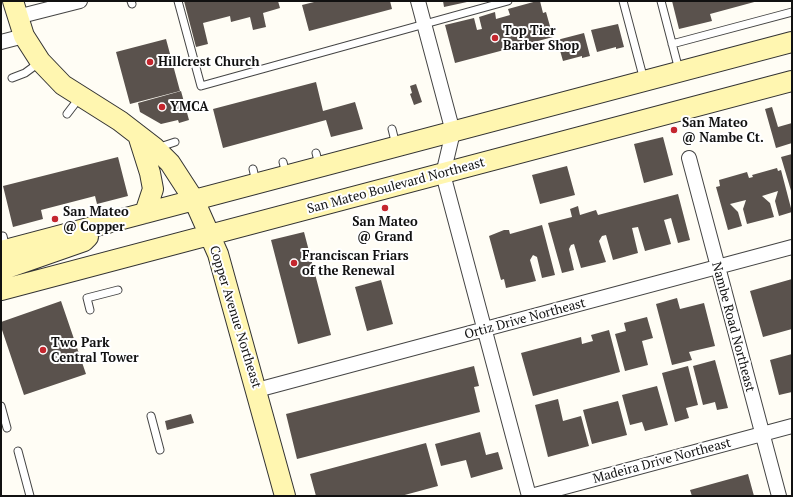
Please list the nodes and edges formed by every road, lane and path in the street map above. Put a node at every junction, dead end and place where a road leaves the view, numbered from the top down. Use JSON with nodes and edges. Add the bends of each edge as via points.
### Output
{"nodes":[{"id":1,"x":80,"y":1,"type":"edge"},
{"id":2,"x":178,"y":1,"type":"edge"},
{"id":3,"x":418,"y":1,"type":"edge"},
{"id":4,"x":508,"y":1,"type":"edge"},
{"id":5,"x":623,"y":1,"type":"edge"},
{"id":6,"x":661,"y":1,"type":"edge"},
{"id":7,"x":15,"y":9,"type":"edge"},
{"id":8,"x":792,"y":12,"type":"edge"},
{"id":9,"x":424,"y":24,"type":"junction"},
{"id":10,"x":185,"y":25,"type":"junction"},
{"id":11,"x":177,"y":27,"type":"dead end"},
{"id":12,"x":24,"y":36,"type":"junction"},
{"id":13,"x":1,"y":42,"type":"edge"},
{"id":14,"x":792,"y":42,"type":"edge"},
{"id":15,"x":672,"y":44,"type":"junction"},
{"id":16,"x":40,"y":61,"type":"junction"},
{"id":17,"x":680,"y":72,"type":"junction"},
{"id":18,"x":12,"y":78,"type":"dead end"},
{"id":19,"x":792,"y":81,"type":"edge"},
{"id":20,"x":645,"y":82,"type":"junction"},
{"id":21,"x":80,"y":97,"type":"junction"},
{"id":22,"x":67,"y":114,"type":"dead end"},
{"id":23,"x":453,"y":132,"type":"junction"},
{"id":24,"x":138,"y":135,"type":"junction"},
{"id":25,"x":176,"y":142,"type":"dead end"},
{"id":26,"x":155,"y":148,"type":"junction"},
{"id":27,"x":689,"y":158,"type":"dead end"},
{"id":28,"x":443,"y":174,"type":"junction"},
{"id":29,"x":194,"y":200,"type":"junction"},
{"id":30,"x":145,"y":213,"type":"junction"},
{"id":31,"x":96,"y":226,"type":"junction"},
{"id":32,"x":210,"y":235,"type":"junction"},
{"id":33,"x":4,"y":245,"type":"edge"},
{"id":34,"x":792,"y":247,"type":"edge"},
{"id":35,"x":717,"y":267,"type":"junction"},
{"id":36,"x":1,"y":270,"type":"edge"},
{"id":37,"x":1,"y":290,"type":"edge"},
{"id":38,"x":118,"y":290,"type":"dead end"},
{"id":39,"x":90,"y":310,"type":"dead end"},
{"id":40,"x":485,"y":330,"type":"junction"},
{"id":41,"x":257,"y":390,"type":"junction"},
{"id":42,"x":1,"y":406,"type":"edge"},
{"id":43,"x":151,"y":416,"type":"dead end"},
{"id":44,"x":792,"y":426,"type":"edge"},
{"id":45,"x":7,"y":428,"type":"dead end"},
{"id":46,"x":762,"y":434,"type":"junction"},
{"id":47,"x":160,"y":450,"type":"dead end"},
{"id":48,"x":18,"y":451,"type":"dead end"},
{"id":49,"x":30,"y":496,"type":"edge"},
{"id":50,"x":285,"y":496,"type":"edge"},
{"id":51,"x":530,"y":496,"type":"edge"},
{"id":52,"x":779,"y":496,"type":"edge"}],
"edges":[{"from":1,"to":7,"type":"street"},
{"from":2,"to":10,"type":"lane"},
{"from":3,"to":9,"type":"street"},
{"from":4,"to":9,"type":"lane"},
{"from":5,"to":20,"type":"lane"},
{"from":6,"to":15,"type":"lane"},
{"from":7,"to":12,"type":"main road","name":"Copper Avenue Northeast"},
{"from":8,"to":15,"type":"lane"},
{"from":9,"to":10,"type":"lane","via":[[386,32],[330,53],[267,71],[201,86]]},
{"from":9,"to":23,"type":"street"},
{"from":10,"to":11,"type":"lane"},
{"from":12,"to":13,"type":"street"},
{"from":12,"to":16,"type":"main road","name":"Copper Avenue Northeast"},
{"from":14,"to":17,"type":"main road"},
{"from":15,"to":17,"type":"lane"},
{"from":16,"to":18,"type":"lane","via":[[25,73]]},
{"from":16,"to":21,"type":"main road","name":"Copper Avenue Northeast","via":[[63,85]]},
{"from":17,"to":20,"type":"main road"},
{"from":19,"to":28,"type":"main road","name":"San Mateo Boulevard Northeast"},
{"from":20,"to":23,"type":"main road"},
{"from":21,"to":22,"type":"lane"},
{"from":21,"to":24,"type":"main road","name":"Copper Avenue Northeast","via":[[120,120]]},
{"from":23,"to":28,"type":"street"},
{"from":23,"to":29,"type":"main road","via":[[394,138],[255,177]]},
{"from":24,"to":26,"type":"main road","name":"Copper Avenue Northeast"},
{"from":24,"to":30,"type":"main road","via":[[150,173],[152,190]]},
{"from":25,"to":26,"type":"lane"},
{"from":26,"to":29,"type":"main road","name":"Copper Avenue Northeast","via":[[170,163]]},
{"from":27,"to":35,"type":"street","name":"Nambe Road Northeast"},
{"from":28,"to":32,"type":"main road","name":"San Mateo Boulevard Northeast"},
{"from":28,"to":40,"type":"street"},
{"from":29,"to":30,"type":"main road"},
{"from":29,"to":32,"type":"main road","name":"Copper Avenue Northeast"},
{"from":30,"to":31,"type":"main road"},
{"from":31,"to":33,"type":"main road"},
{"from":31,"to":36,"type":"main road","via":[[84,241]]},
{"from":32,"to":37,"type":"main road","name":"San Mateo Boulevard Northeast"},
{"from":32,"to":41,"type":"main road","name":"Copper Avenue Northeast","via":[[218,254]]},
{"from":34,"to":35,"type":"street","name":"Ortiz Drive Northeast"},
{"from":35,"to":40,"type":"street","name":"Ortiz Drive Northeast"},
{"from":35,"to":46,"type":"street","name":"Nambe Road Northeast"},
{"from":38,"to":39,"type":"lane","via":[[87,298]]},
{"from":40,"to":41,"type":"street","name":"Ortiz Drive Northeast"},
{"from":40,"to":51,"type":"street"},
{"from":41,"to":50,"type":"main road","name":"Copper Avenue Northeast"},
{"from":42,"to":45,"type":"lane"},
{"from":43,"to":47,"type":"lane"},
{"from":44,"to":46,"type":"street","name":"Madeira Drive Northeast"},
{"from":46,"to":51,"type":"street","name":"Madeira Drive Northeast"},
{"from":46,"to":52,"type":"street","name":"Nambe Road Northeast"},
{"from":48,"to":49,"type":"lane"}]}
